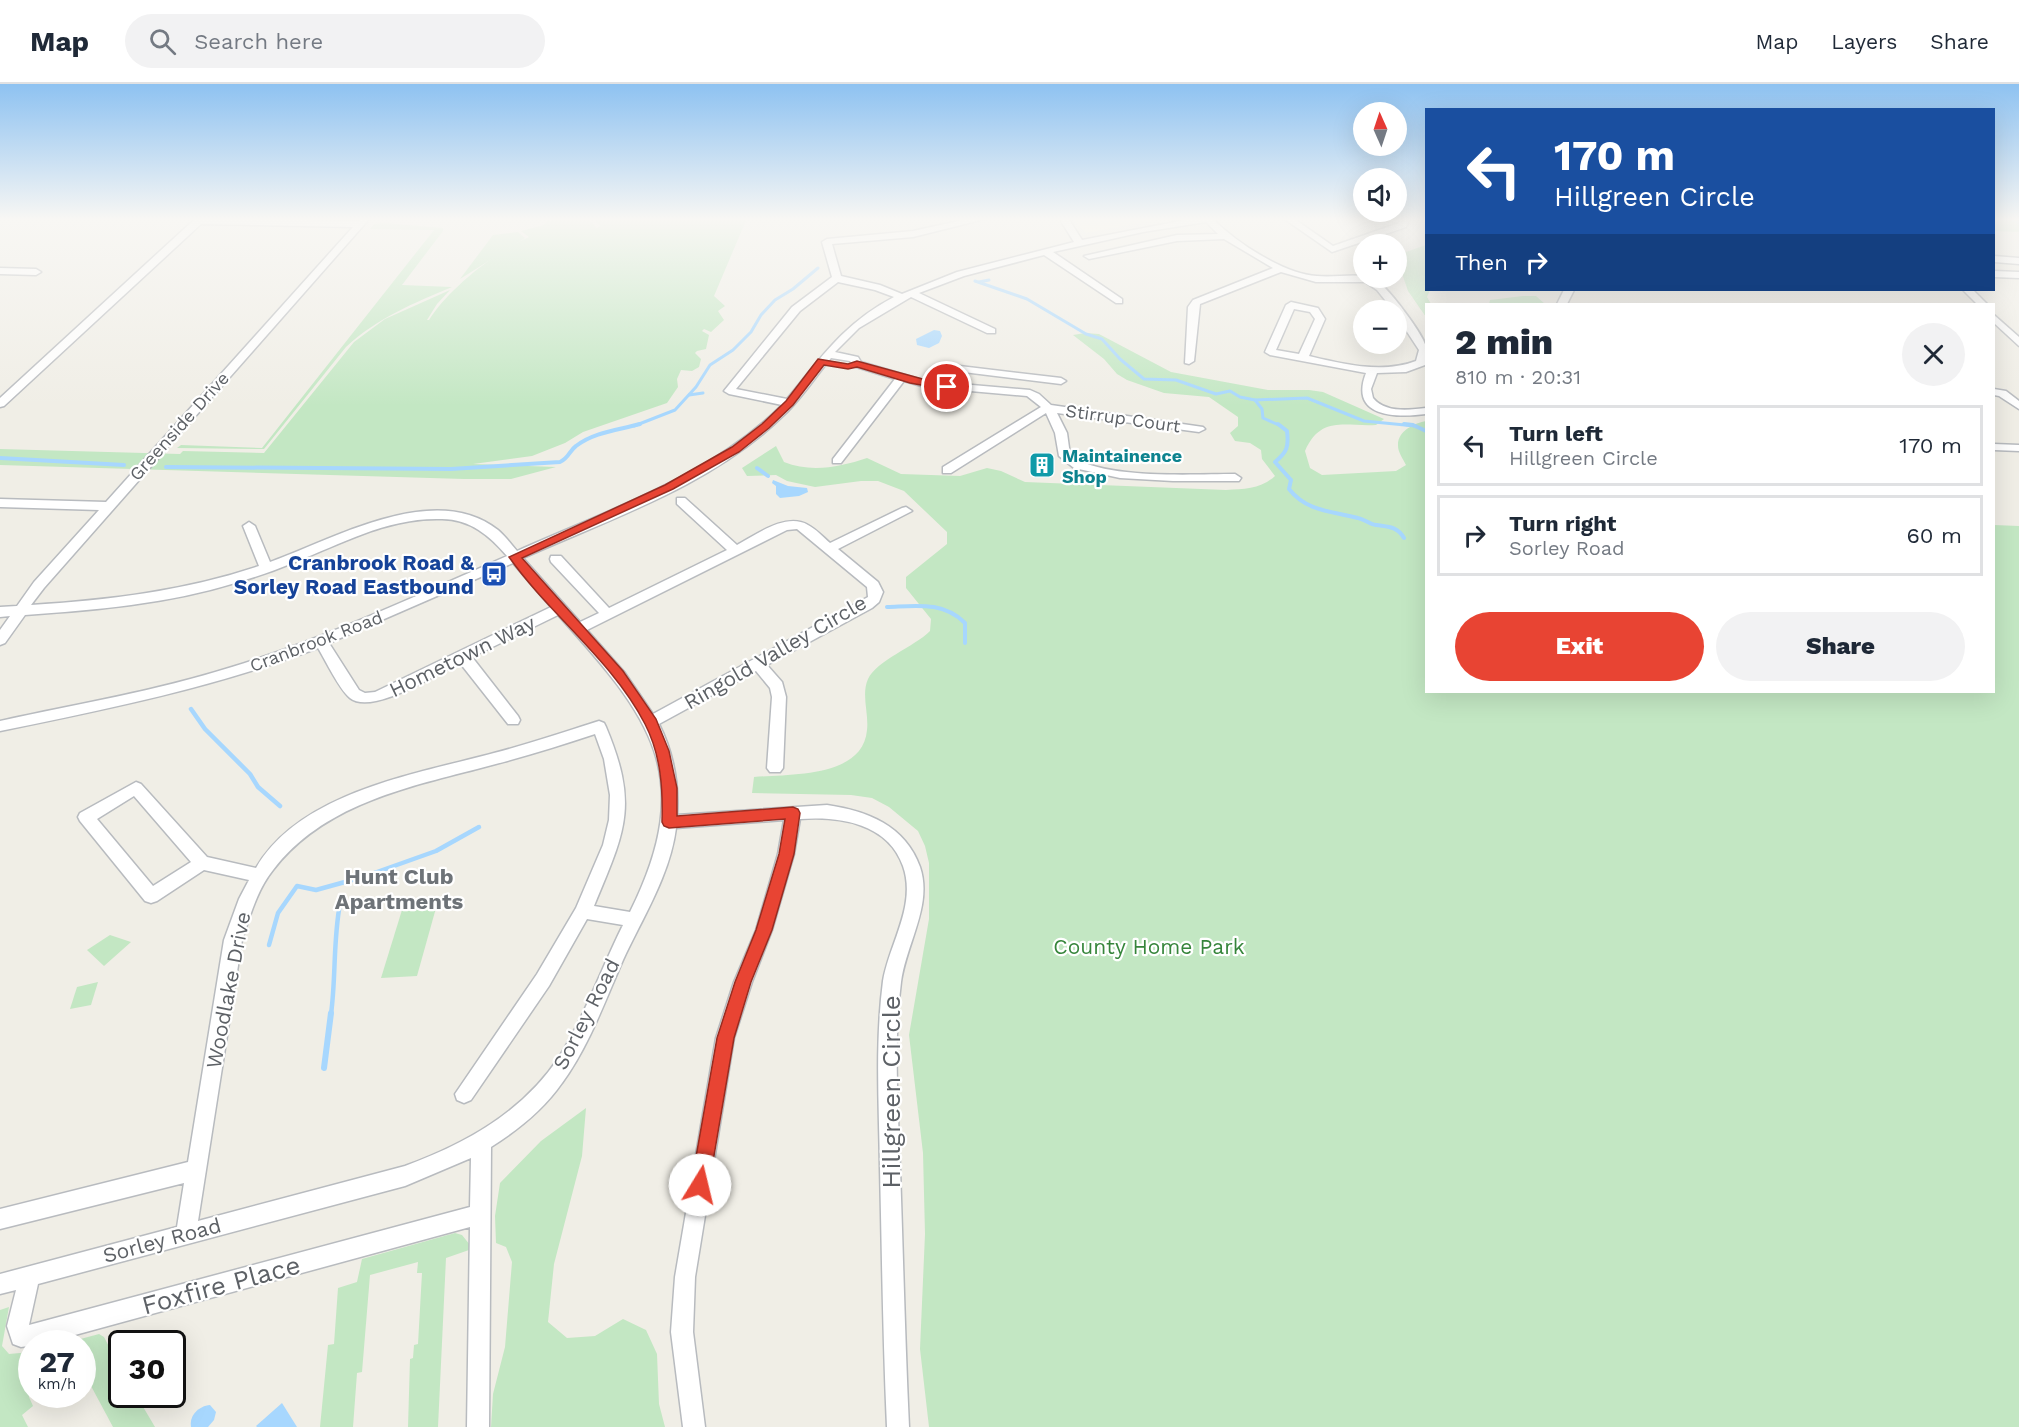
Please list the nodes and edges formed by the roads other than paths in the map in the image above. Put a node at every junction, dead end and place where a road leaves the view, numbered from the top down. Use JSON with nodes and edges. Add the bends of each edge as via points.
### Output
{"nodes":[{"id":1,"x":135,"y":281,"type":"edge"},
{"id":2,"x":310,"y":281,"type":"edge"},
{"id":3,"x":833,"y":281,"type":"edge"},
{"id":4,"x":845,"y":281,"type":"edge"},
{"id":5,"x":944,"y":281,"type":"edge"},
{"id":6,"x":1089,"y":281,"type":"edge"},
{"id":7,"x":1249,"y":281,"type":"edge"},
{"id":8,"x":1366,"y":281,"type":"edge"},
{"id":9,"x":855,"y":284,"type":"junction"},
{"id":10,"x":1969,"y":291,"type":"edge"},
{"id":11,"x":907,"y":295,"type":"junction"},
{"id":12,"x":1119,"y":301,"type":"dead end"},
{"id":13,"x":892,"y":303,"type":"junction"},
{"id":14,"x":1981,"y":303,"type":"edge"},
{"id":15,"x":1995,"y":319,"type":"edge"},
{"id":16,"x":991,"y":331,"type":"dead end"},
{"id":17,"x":2019,"y":343,"type":"edge"},
{"id":18,"x":1303,"y":357,"type":"junction"},
{"id":19,"x":824,"y":358,"type":"junction"},
{"id":20,"x":1189,"y":361,"type":"dead end"},
{"id":21,"x":943,"y":367,"type":"dead end"},
{"id":22,"x":1372,"y":371,"type":"junction"},
{"id":23,"x":1000,"y":374,"type":"junction"},
{"id":24,"x":901,"y":378,"type":"junction"},
{"id":25,"x":1061,"y":381,"type":"dead end"},
{"id":26,"x":996,"y":389,"type":"junction"},
{"id":27,"x":1995,"y":392,"type":"edge"},
{"id":28,"x":789,"y":403,"type":"junction"},
{"id":29,"x":0,"y":404,"type":"edge"},
{"id":30,"x":2019,"y":406,"type":"edge"},
{"id":31,"x":1047,"y":408,"type":"junction"},
{"id":32,"x":1425,"y":411,"type":"edge"},
{"id":33,"x":1199,"y":429,"type":"dead end"},
{"id":34,"x":1995,"y":447,"type":"edge"},
{"id":35,"x":2019,"y":448,"type":"edge"},
{"id":36,"x":837,"y":461,"type":"dead end"},
{"id":37,"x":947,"y":470,"type":"dead end"},
{"id":38,"x":1235,"y":478,"type":"dead end"},
{"id":39,"x":681,"y":501,"type":"dead end"},
{"id":40,"x":0,"y":503,"type":"edge"},
{"id":41,"x":108,"y":506,"type":"junction"},
{"id":42,"x":906,"y":511,"type":"dead end"},
{"id":43,"x":249,"y":526,"type":"dead end"},
{"id":44,"x":830,"y":548,"type":"junction"},
{"id":45,"x":735,"y":550,"type":"junction"},
{"id":46,"x":515,"y":557,"type":"junction"},
{"id":47,"x":556,"y":559,"type":"dead end"},
{"id":48,"x":266,"y":568,"type":"junction"},
{"id":49,"x":560,"y":608,"type":"junction"},
{"id":50,"x":20,"y":611,"type":"junction"},
{"id":51,"x":0,"y":612,"type":"edge"},
{"id":52,"x":607,"y":614,"type":"junction"},
{"id":53,"x":578,"y":629,"type":"junction"},
{"id":54,"x":0,"y":640,"type":"edge"},
{"id":55,"x":321,"y":642,"type":"junction"},
{"id":56,"x":463,"y":656,"type":"junction"},
{"id":57,"x":758,"y":664,"type":"junction"},
{"id":58,"x":513,"y":720,"type":"dead end"},
{"id":59,"x":651,"y":722,"type":"junction"},
{"id":60,"x":0,"y":726,"type":"edge"},
{"id":61,"x":775,"y":768,"type":"dead end"},
{"id":62,"x":793,"y":813,"type":"junction"},
{"id":63,"x":669,"y":822,"type":"junction"},
{"id":64,"x":202,"y":863,"type":"junction"},
{"id":65,"x":258,"y":875,"type":"junction"},
{"id":66,"x":583,"y":911,"type":"junction"},
{"id":67,"x":634,"y":920,"type":"junction"},
{"id":68,"x":464,"y":1094,"type":"dead end"},
{"id":69,"x":481,"y":1144,"type":"junction"},
{"id":70,"x":196,"y":1170,"type":"junction"},
{"id":71,"x":480,"y":1214,"type":"junction"},
{"id":72,"x":0,"y":1219,"type":"edge"},
{"id":73,"x":186,"y":1234,"type":"junction"},
{"id":74,"x":30,"y":1275,"type":"junction"},
{"id":75,"x":0,"y":1284,"type":"edge"},
{"id":76,"x":478,"y":1427,"type":"edge"},
{"id":77,"x":694,"y":1427,"type":"edge"},
{"id":78,"x":898,"y":1427,"type":"edge"}],
"edges":[{"from":1,"to":29,"type":"street"},
{"from":2,"to":41,"type":"street","name":"Greenside Drive"},
{"from":3,"to":28,"type":"street","via":[[795,309],[729,391]]},
{"from":4,"to":9,"type":"street"},
{"from":5,"to":11,"type":"street","name":"Cranbrook Road"},
{"from":6,"to":12,"type":"street"},
{"from":7,"to":20,"type":"street","via":[[1196,302]]},
{"from":8,"to":22,"type":"street","via":[[1380,287],[1424,350],[1421,363],[1405,371]]},
{"from":9,"to":11,"type":"street"},
{"from":9,"to":13,"type":"street"},
{"from":10,"to":14,"type":"street"},
{"from":11,"to":13,"type":"street","name":"Cranbrook Road"},
{"from":11,"to":16,"type":"street"},
{"from":13,"to":19,"type":"street","name":"Cranbrook Road","via":[[858,324]]},
{"from":15,"to":17,"type":"street"},
{"from":18,"to":18,"type":"street","via":[[1320,319],[1314,310],[1291,305],[1270,352]]},
{"from":18,"to":22,"type":"street"},
{"from":19,"to":24,"type":"street"},
{"from":19,"to":28,"type":"street","name":"Cranbrook Road"},
{"from":21,"to":23,"type":"street"},
{"from":22,"to":32,"type":"street","via":[[1366,388],[1369,400],[1396,414]]},
{"from":23,"to":25,"type":"street"},
{"from":23,"to":26,"type":"street"},
{"from":24,"to":26,"type":"street","via":[[947,387]]},
{"from":24,"to":36,"type":"street"},
{"from":26,"to":31,"type":"street","via":[[1030,393]]},
{"from":27,"to":30,"type":"street"},
{"from":28,"to":46,"type":"street","name":"Cranbrook Road","via":[[747,441],[696,473]]},
{"from":31,"to":33,"type":"street","name":"Stirrup Court"},
{"from":31,"to":37,"type":"street"},
{"from":31,"to":38,"type":"street","via":[[1060,430],[1066,458],[1085,470]]},
{"from":34,"to":35,"type":"street"},
{"from":39,"to":45,"type":"street"},
{"from":40,"to":41,"type":"street"},
{"from":41,"to":50,"type":"street","name":"Greenside Drive"},
{"from":42,"to":44,"type":"street"},
{"from":43,"to":48,"type":"street"},
{"from":44,"to":45,"type":"street","name":"Ringold Valley Circle","via":[[805,528],[792,525]]},
{"from":44,"to":57,"type":"street","name":"Ringold Valley Circle","via":[[873,585],[874,599]]},
{"from":45,"to":52,"type":"street","name":"Ringold Valley Circle"},
{"from":46,"to":48,"type":"street","name":"Sorley Road","via":[[482,524],[432,516],[389,520]]},
{"from":46,"to":49,"type":"street","name":"Sorley Road"},
{"from":46,"to":55,"type":"street","name":"Cranbrook Road"},
{"from":47,"to":52,"type":"street"},
{"from":48,"to":50,"type":"street","name":"Sorley Road","via":[[153,598]]},
{"from":49,"to":53,"type":"street","name":"Sorley Road"},
{"from":49,"to":56,"type":"street","name":"Hometown Way"},
{"from":50,"to":51,"type":"street","name":"Sorley Road"},
{"from":50,"to":54,"type":"street","name":"Greenside Drive"},
{"from":52,"to":53,"type":"street","name":"Ringold Valley Circle"},
{"from":53,"to":59,"type":"street","name":"Sorley Road","via":[[618,675]]},
{"from":55,"to":56,"type":"street","name":"Hometown Way","via":[[361,699],[378,697]]},
{"from":55,"to":60,"type":"street","name":"Cranbrook Road","via":[[196,683]]},
{"from":56,"to":58,"type":"street"},
{"from":57,"to":59,"type":"street","name":"Ringold Valley Circle"},
{"from":57,"to":61,"type":"street","via":[[777,686],[779,697]]},
{"from":59,"to":63,"type":"street","name":"Sorley Road","via":[[670,788]]},
{"from":62,"to":63,"type":"street","name":"Hillgreen Circle"},
{"from":62,"to":77,"type":"street","via":[[786,854],[764,930],[725,1038],[698,1196],[682,1332]]},
{"from":62,"to":78,"type":"street","name":"Hillgreen Circle","via":[[848,813],[879,825],[904,850],[915,884],[915,903],[892,979],[887,1044]]},
{"from":63,"to":67,"type":"street","name":"Sorley Road","via":[[657,868]]},
{"from":64,"to":64,"type":"street","via":[[151,896],[86,817],[136,788]]},
{"from":64,"to":65,"type":"street"},
{"from":65,"to":66,"type":"street","name":"Woodlake Drive","via":[[304,828],[360,796],[599,727],[612,759],[618,795],[617,820],[611,845]]},
{"from":65,"to":70,"type":"street","name":"Woodlake Drive","via":[[233,940]]},
{"from":66,"to":67,"type":"street"},
{"from":66,"to":68,"type":"street","via":[[543,980]]},
{"from":67,"to":69,"type":"street","name":"Sorley Road","via":[[570,1054],[544,1091]]},
{"from":69,"to":71,"type":"street"},
{"from":69,"to":73,"type":"street","name":"Sorley Road","via":[[405,1176]]},
{"from":70,"to":72,"type":"street"},
{"from":70,"to":73,"type":"street","name":"Woodlake Drive"},
{"from":71,"to":74,"type":"street","name":"Foxfire Place","via":[[21,1336],[18,1326]]},
{"from":71,"to":76,"type":"street"},
{"from":73,"to":74,"type":"street","name":"Sorley Road"},
{"from":74,"to":75,"type":"street","name":"Sorley Road"}]}
